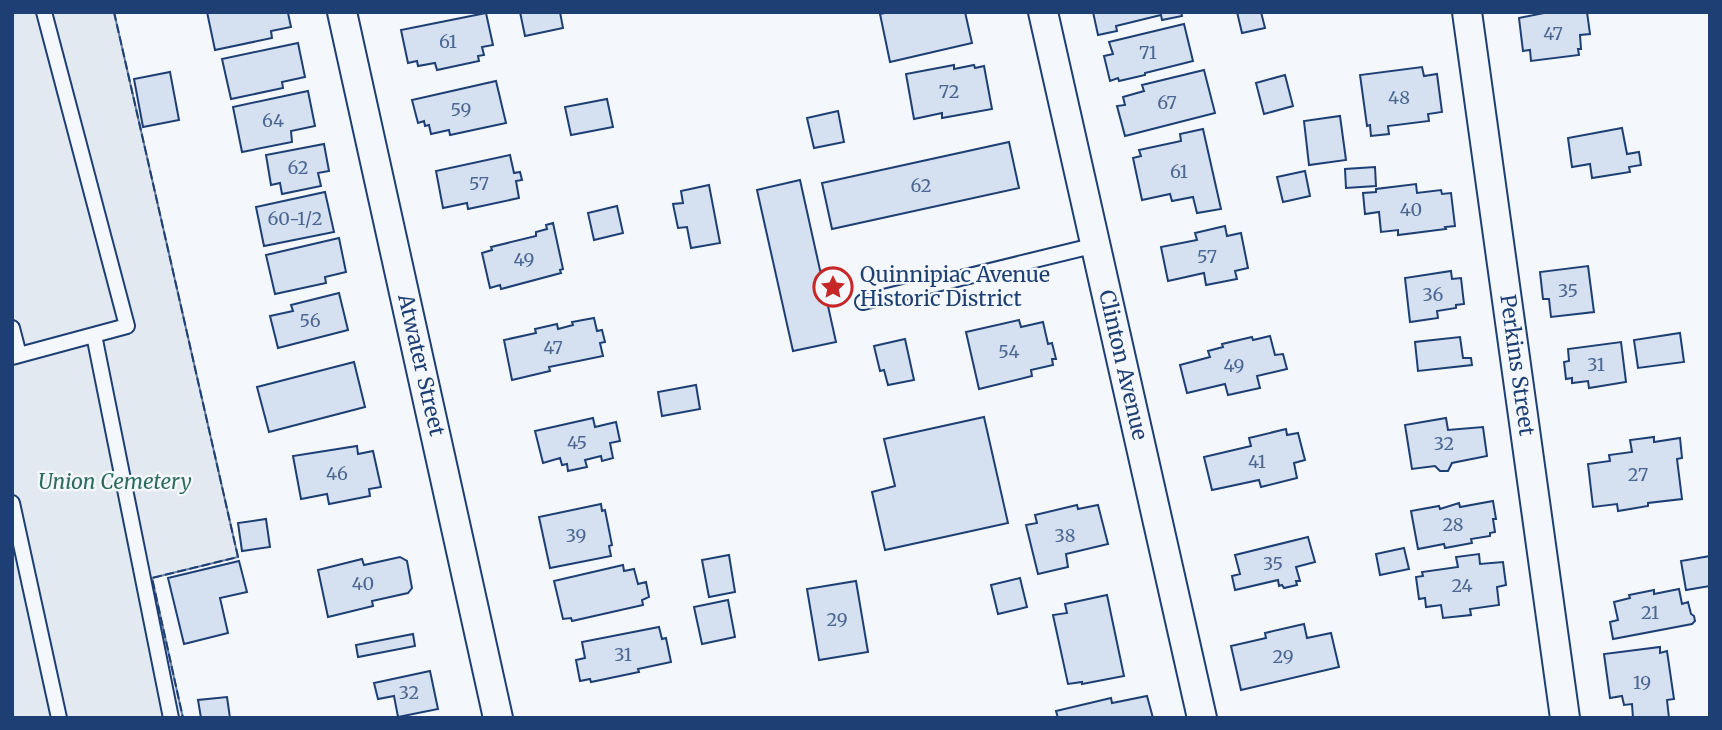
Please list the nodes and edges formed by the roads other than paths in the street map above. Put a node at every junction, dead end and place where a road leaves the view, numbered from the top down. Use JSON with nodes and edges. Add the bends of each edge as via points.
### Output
{"nodes":[{"id":1,"x":44,"y":12,"type":"edge"},
{"id":2,"x":342,"y":12,"type":"edge"},
{"id":3,"x":1043,"y":12,"type":"edge"},
{"id":4,"x":1467,"y":12,"type":"edge"},
{"id":5,"x":1096,"y":245,"type":"junction"},
{"id":6,"x":863,"y":302,"type":"dead end"},
{"id":7,"x":12,"y":328,"type":"edge"},
{"id":8,"x":94,"y":335,"type":"junction"},
{"id":9,"x":16,"y":356,"type":"edge"},
{"id":10,"x":12,"y":503,"type":"edge"},
{"id":11,"x":58,"y":718,"type":"edge"},
{"id":12,"x":171,"y":718,"type":"edge"},
{"id":13,"x":498,"y":718,"type":"edge"},
{"id":14,"x":1202,"y":718,"type":"edge"},
{"id":15,"x":1565,"y":718,"type":"edge"}],
"edges":[{"from":1,"to":8,"type":"lane","via":[[127,326]]},
{"from":2,"to":13,"type":"street","name":"Atwater Street"},
{"from":3,"to":5,"type":"street","name":"Clinton Avenue"},
{"from":4,"to":15,"type":"street","name":"Perkins Street"},
{"from":5,"to":6,"type":"lane"},
{"from":5,"to":14,"type":"street","name":"Clinton Avenue"},
{"from":7,"to":9,"type":"lane"},
{"from":8,"to":9,"type":"lane"},
{"from":8,"to":12,"type":"lane"},
{"from":10,"to":11,"type":"lane"}]}
